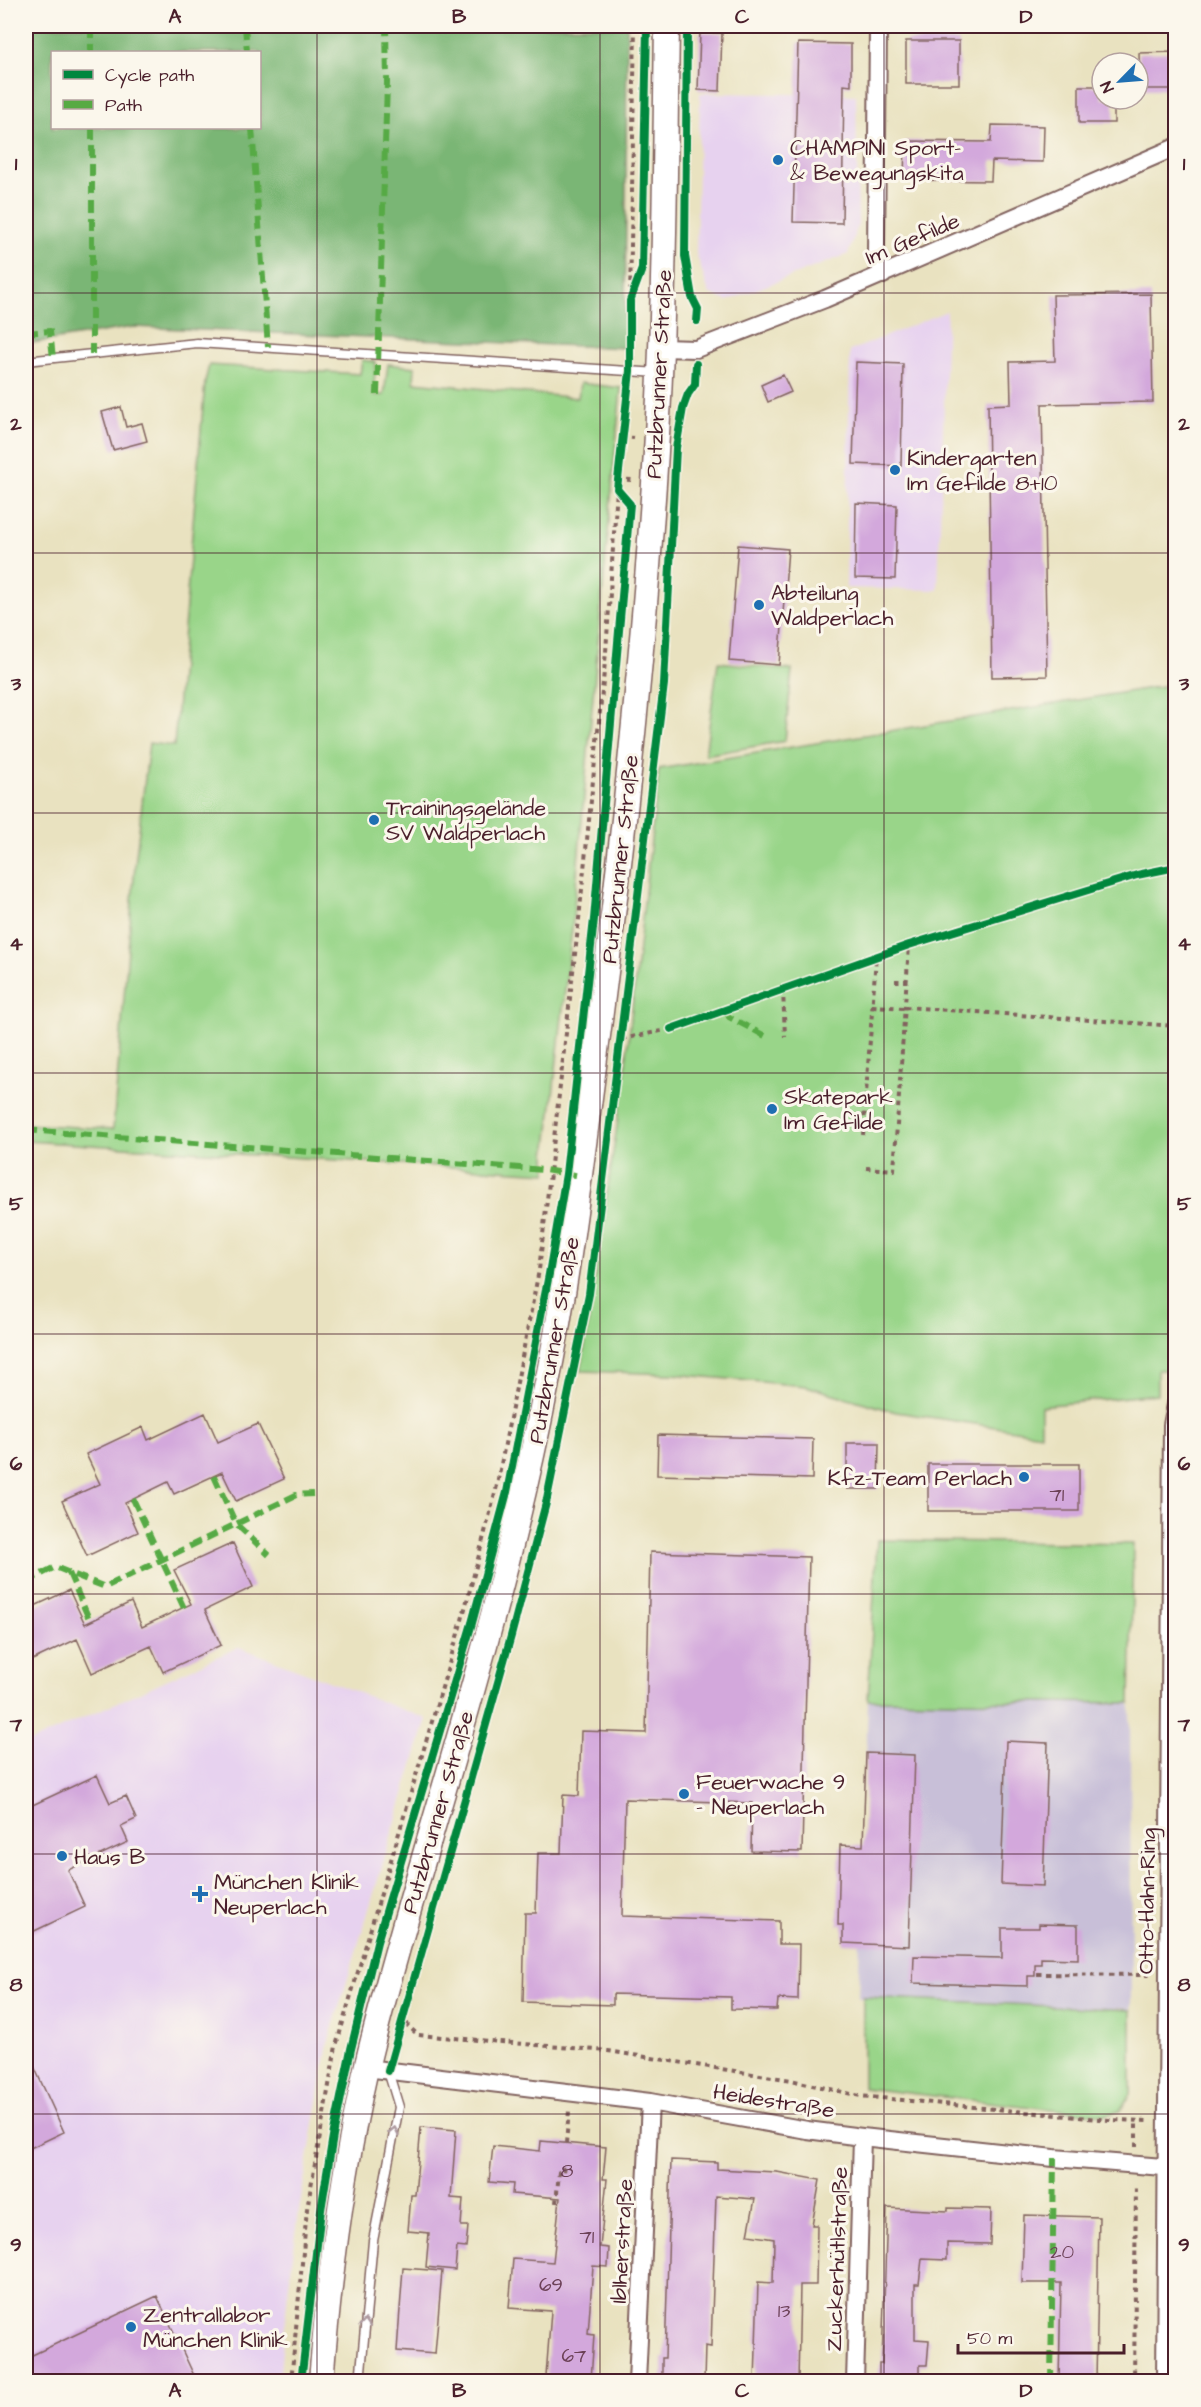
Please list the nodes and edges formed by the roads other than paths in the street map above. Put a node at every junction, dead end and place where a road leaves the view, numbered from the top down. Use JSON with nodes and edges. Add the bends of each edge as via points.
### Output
{"nodes":[{"id":1,"x":667,"y":26,"type":"edge"},
{"id":2,"x":878,"y":26,"type":"edge"},
{"id":3,"x":1176,"y":147,"type":"edge"},
{"id":4,"x":883,"y":275,"type":"junction"},
{"id":5,"x":661,"y":348,"type":"junction"},
{"id":6,"x":26,"y":361,"type":"edge"},
{"id":7,"x":660,"y":373,"type":"junction"},
{"id":8,"x":1176,"y":1404,"type":"edge"},
{"id":9,"x":1174,"y":1423,"type":"edge"},
{"id":10,"x":377,"y":2069,"type":"junction"},
{"id":11,"x":650,"y":2102,"type":"junction"},
{"id":12,"x":862,"y":2137,"type":"junction"},
{"id":13,"x":1171,"y":2168,"type":"edge"},
{"id":14,"x":321,"y":2382,"type":"edge"},
{"id":15,"x":360,"y":2382,"type":"edge"},
{"id":16,"x":637,"y":2382,"type":"edge"},
{"id":17,"x":855,"y":2382,"type":"edge"},
{"id":18,"x":1165,"y":2382,"type":"edge"}],
"edges":[{"from":1,"to":5,"type":"main road","name":"Putzbrunner Straße"},
{"from":2,"to":4,"type":"street","via":[[876,254]]},
{"from":3,"to":4,"type":"street","name":"Im Gefilde"},
{"from":4,"to":5,"type":"street","name":"Im Gefilde","via":[[696,349]]},
{"from":5,"to":7,"type":"main road","name":"Putzbrunner Straße"},
{"from":6,"to":7,"type":"lane","via":[[197,343]]},
{"from":7,"to":10,"type":"main road","name":"Putzbrunner Straße","via":[[629,777],[563,1295],[524,1497],[387,1985]]},
{"from":8,"to":9,"type":"street","name":"Otto-Hahn-Ring"},
{"from":9,"to":13,"type":"street","name":"Otto-Hahn-Ring","via":[[1166,2121]]},
{"from":10,"to":11,"type":"street","name":"Heidestraße"},
{"from":10,"to":14,"type":"main road","name":"Putzbrunner Straße","via":[[351,2138],[326,2307]]},
{"from":15,"to":10,"type":"lane","one_way":true,"via":[[373,2241],[399,2107]]},
{"from":11,"to":12,"type":"street","name":"Heidestraße"},
{"from":11,"to":16,"type":"street","name":"Iblherstraße"},
{"from":12,"to":13,"type":"street","name":"Heidestraße"},
{"from":12,"to":17,"type":"street","name":"Zuckerhütlstraße"},
{"from":13,"to":18,"type":"street","name":"Otto-Hahn-Ring"}]}
